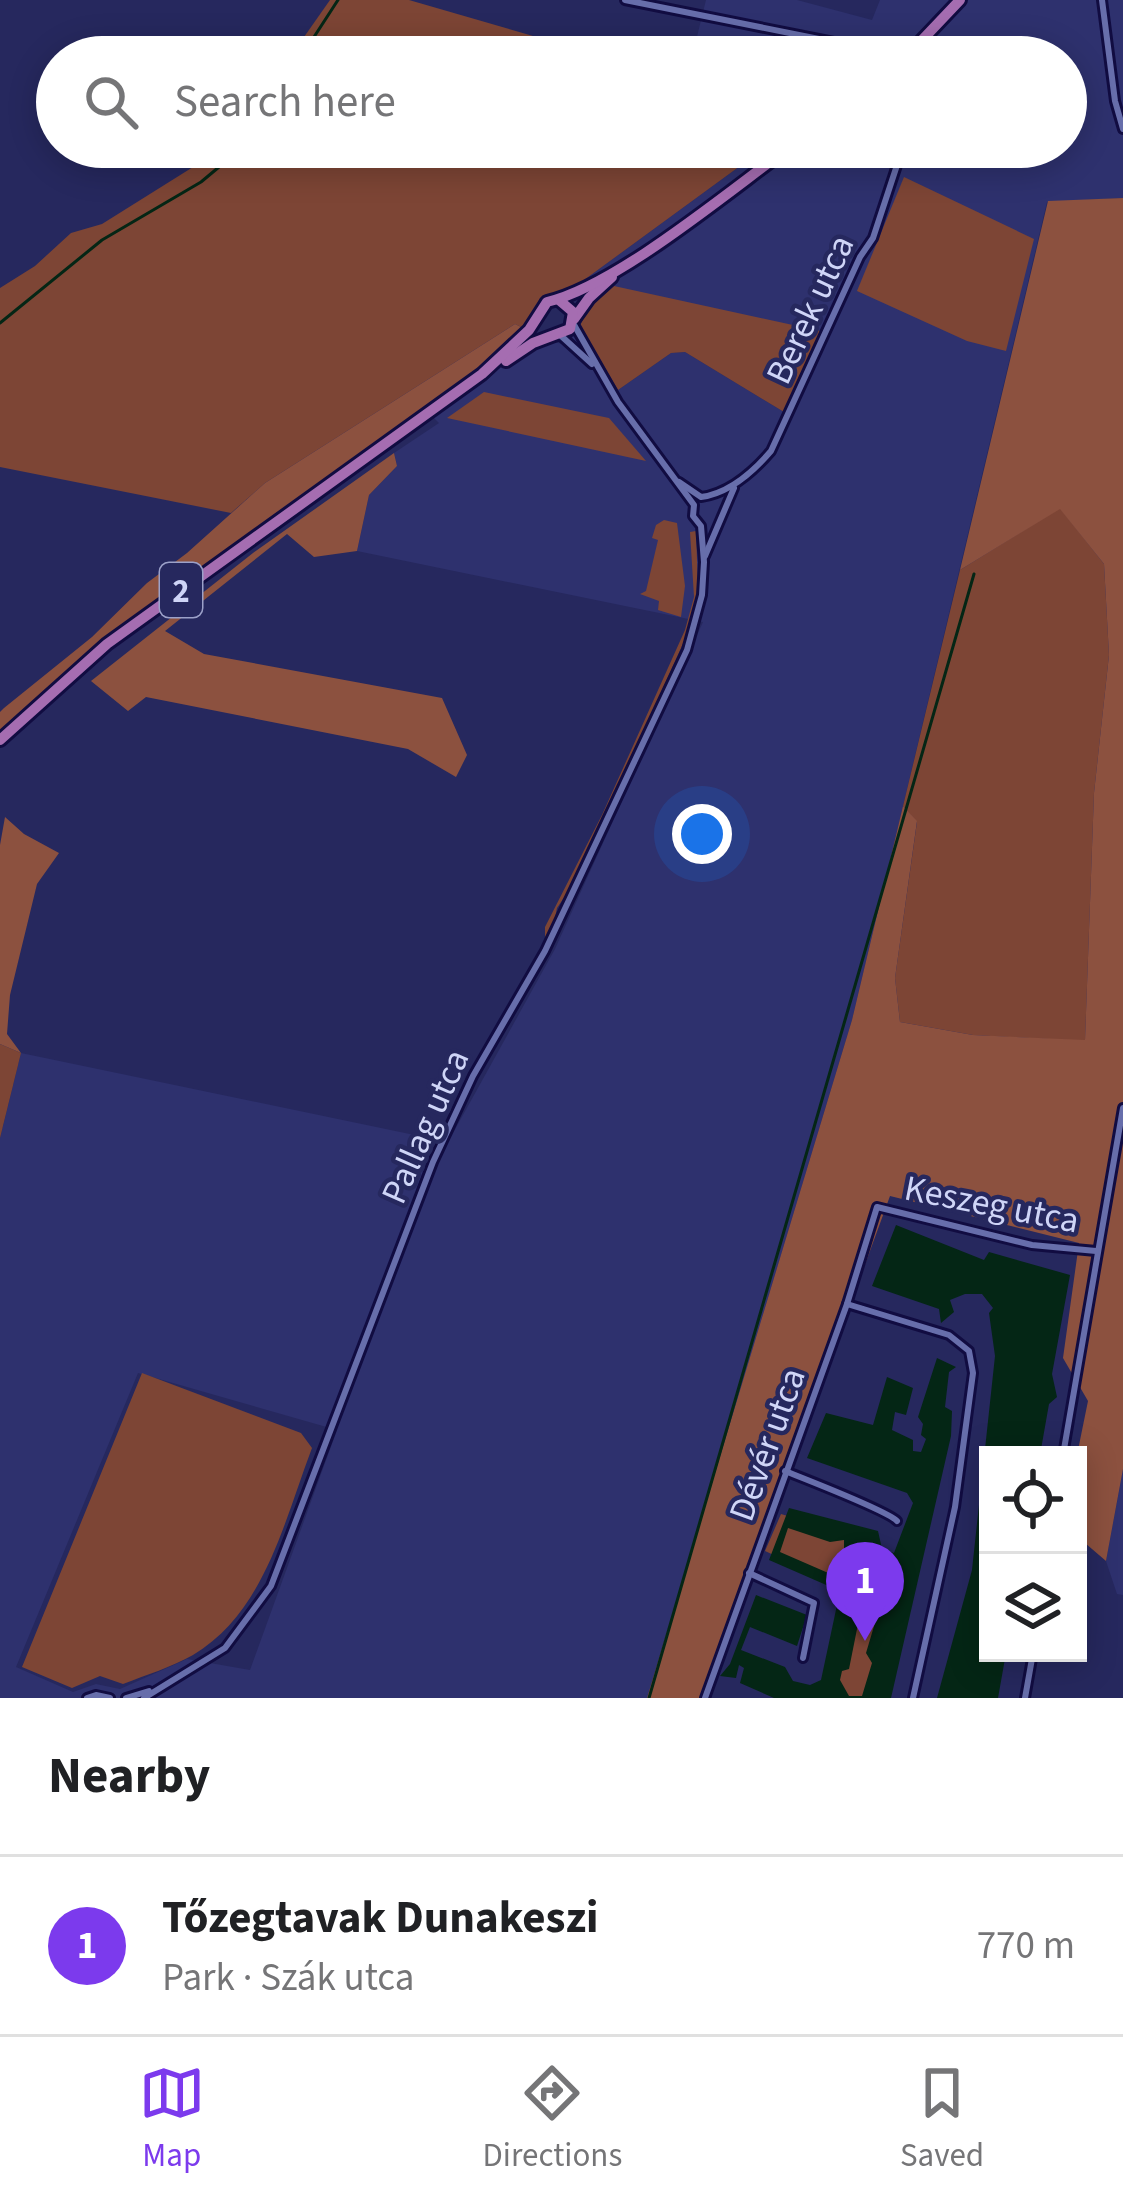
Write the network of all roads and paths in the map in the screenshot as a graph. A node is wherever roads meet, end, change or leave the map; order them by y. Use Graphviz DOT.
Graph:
graph roads {
  1 [pos="625,0"];
  2 [pos="960,0"];
  3 [pos="1102,0"];
  4 [pos="807,36"];
  5 [pos="927,36"];
  6 [pos="1122,122"];
  7 [pos="760,168"];
  8 [pos="896,168"];
  9 [pos="622,265"];
  10 [pos="559,299"];
  11 [pos="540,311"];
  12 [pos="573,321"];
  13 [pos="556,334"];
  14 [pos="596,367"];
  15 [pos="482,374"];
  16 [pos="667,472"];
  17 [pos="740,480"];
  18 [pos="705,496"];
  19 [pos="694,506"];
  20 [pos="724,510"];
  21 [pos="701,526"];
  22 [pos="716,527"];
  23 [pos="704,562"];
  24 [pos="0,740"];
  25 [pos="1123,1108"];
  26 [pos="877,1207"];
  27 [pos="1096,1251"];
  28 [pos="847,1304"];
  29 [pos="1064,1446"];
  30 [pos="785,1471"];
  31 [pos="897,1521"];
  32 [pos="748,1573"];
  33 [pos="803,1658"];
  34 [pos="1031,1662"];
  35 [pos="164,1686"];
  36 [pos="706,1694"];
  37 [pos="87,1698"];
  38 [pos="110,1698"];
  39 [pos="126,1698"];
  40 [pos="144,1698"];
  41 [pos="718,1698"];
  42 [pos="913,1698"];
  43 [pos="1025,1698"];
  1 -- 4 [label="street"];
  2 -- 5 [label="main road"];
  3 -- 6 [label="street"];
  7 -- 9 [label="main road, 2"];
  8 -- 17 [label="street, Berek utca"];
  9 -- 10 [label="main road, 2"];
  9 -- 12 [label="main road, 2"];
  10 -- 11 [label="main road, 2"];
  10 -- 12 [label="main road"];
  11 -- 13 [label="main road"];
  11 -- 15 [label="main road, 2"];
  12 -- 13 [label="main road, 2"];
  12 -- 14 [label="street"];
  13 -- 14 [label="street"];
  13 -- 15 [label="main road, 2"];
  14 -- 16 [label="street"];
  15 -- 24 [label="main road, 2"];
  16 -- 18 [label="street"];
  16 -- 19 [label="street"];
  17 -- 18 [label="street, Berek utca"];
  17 -- 20 [label="street, Berek utca"];
  18 -- 19 [label="street"];
  18 -- 20 [label="street"];
  19 -- 21 [label="street"];
  20 -- 22 [label="street"];
  21 -- 22 [label="street"];
  21 -- 23 [label="street, Pallag utca"];
  22 -- 23 [label="street, Pallag utca"];
  23 -- 35 [label="street, Pallag utca"];
  25 -- 27 [label="street"];
  26 -- 27 [label="street, Keszeg utca"];
  26 -- 28 [label="street, Dévér utca"];
  27 -- 29 [label="street"];
  28 -- 30 [label="street, Dévér utca"];
  28 -- 42 [label="street"];
  30 -- 31 [label="street"];
  30 -- 32 [label="street, Dévér utca"];
  32 -- 33 [label="street"];
  32 -- 36 [label="street, Dévér utca"];
  34 -- 43 [label="street"];
  35 -- 39 [label="street"];
  35 -- 40 [label="street"];
  36 -- 41 [label="street"];
  37 -- 38 [label="street"];
}
